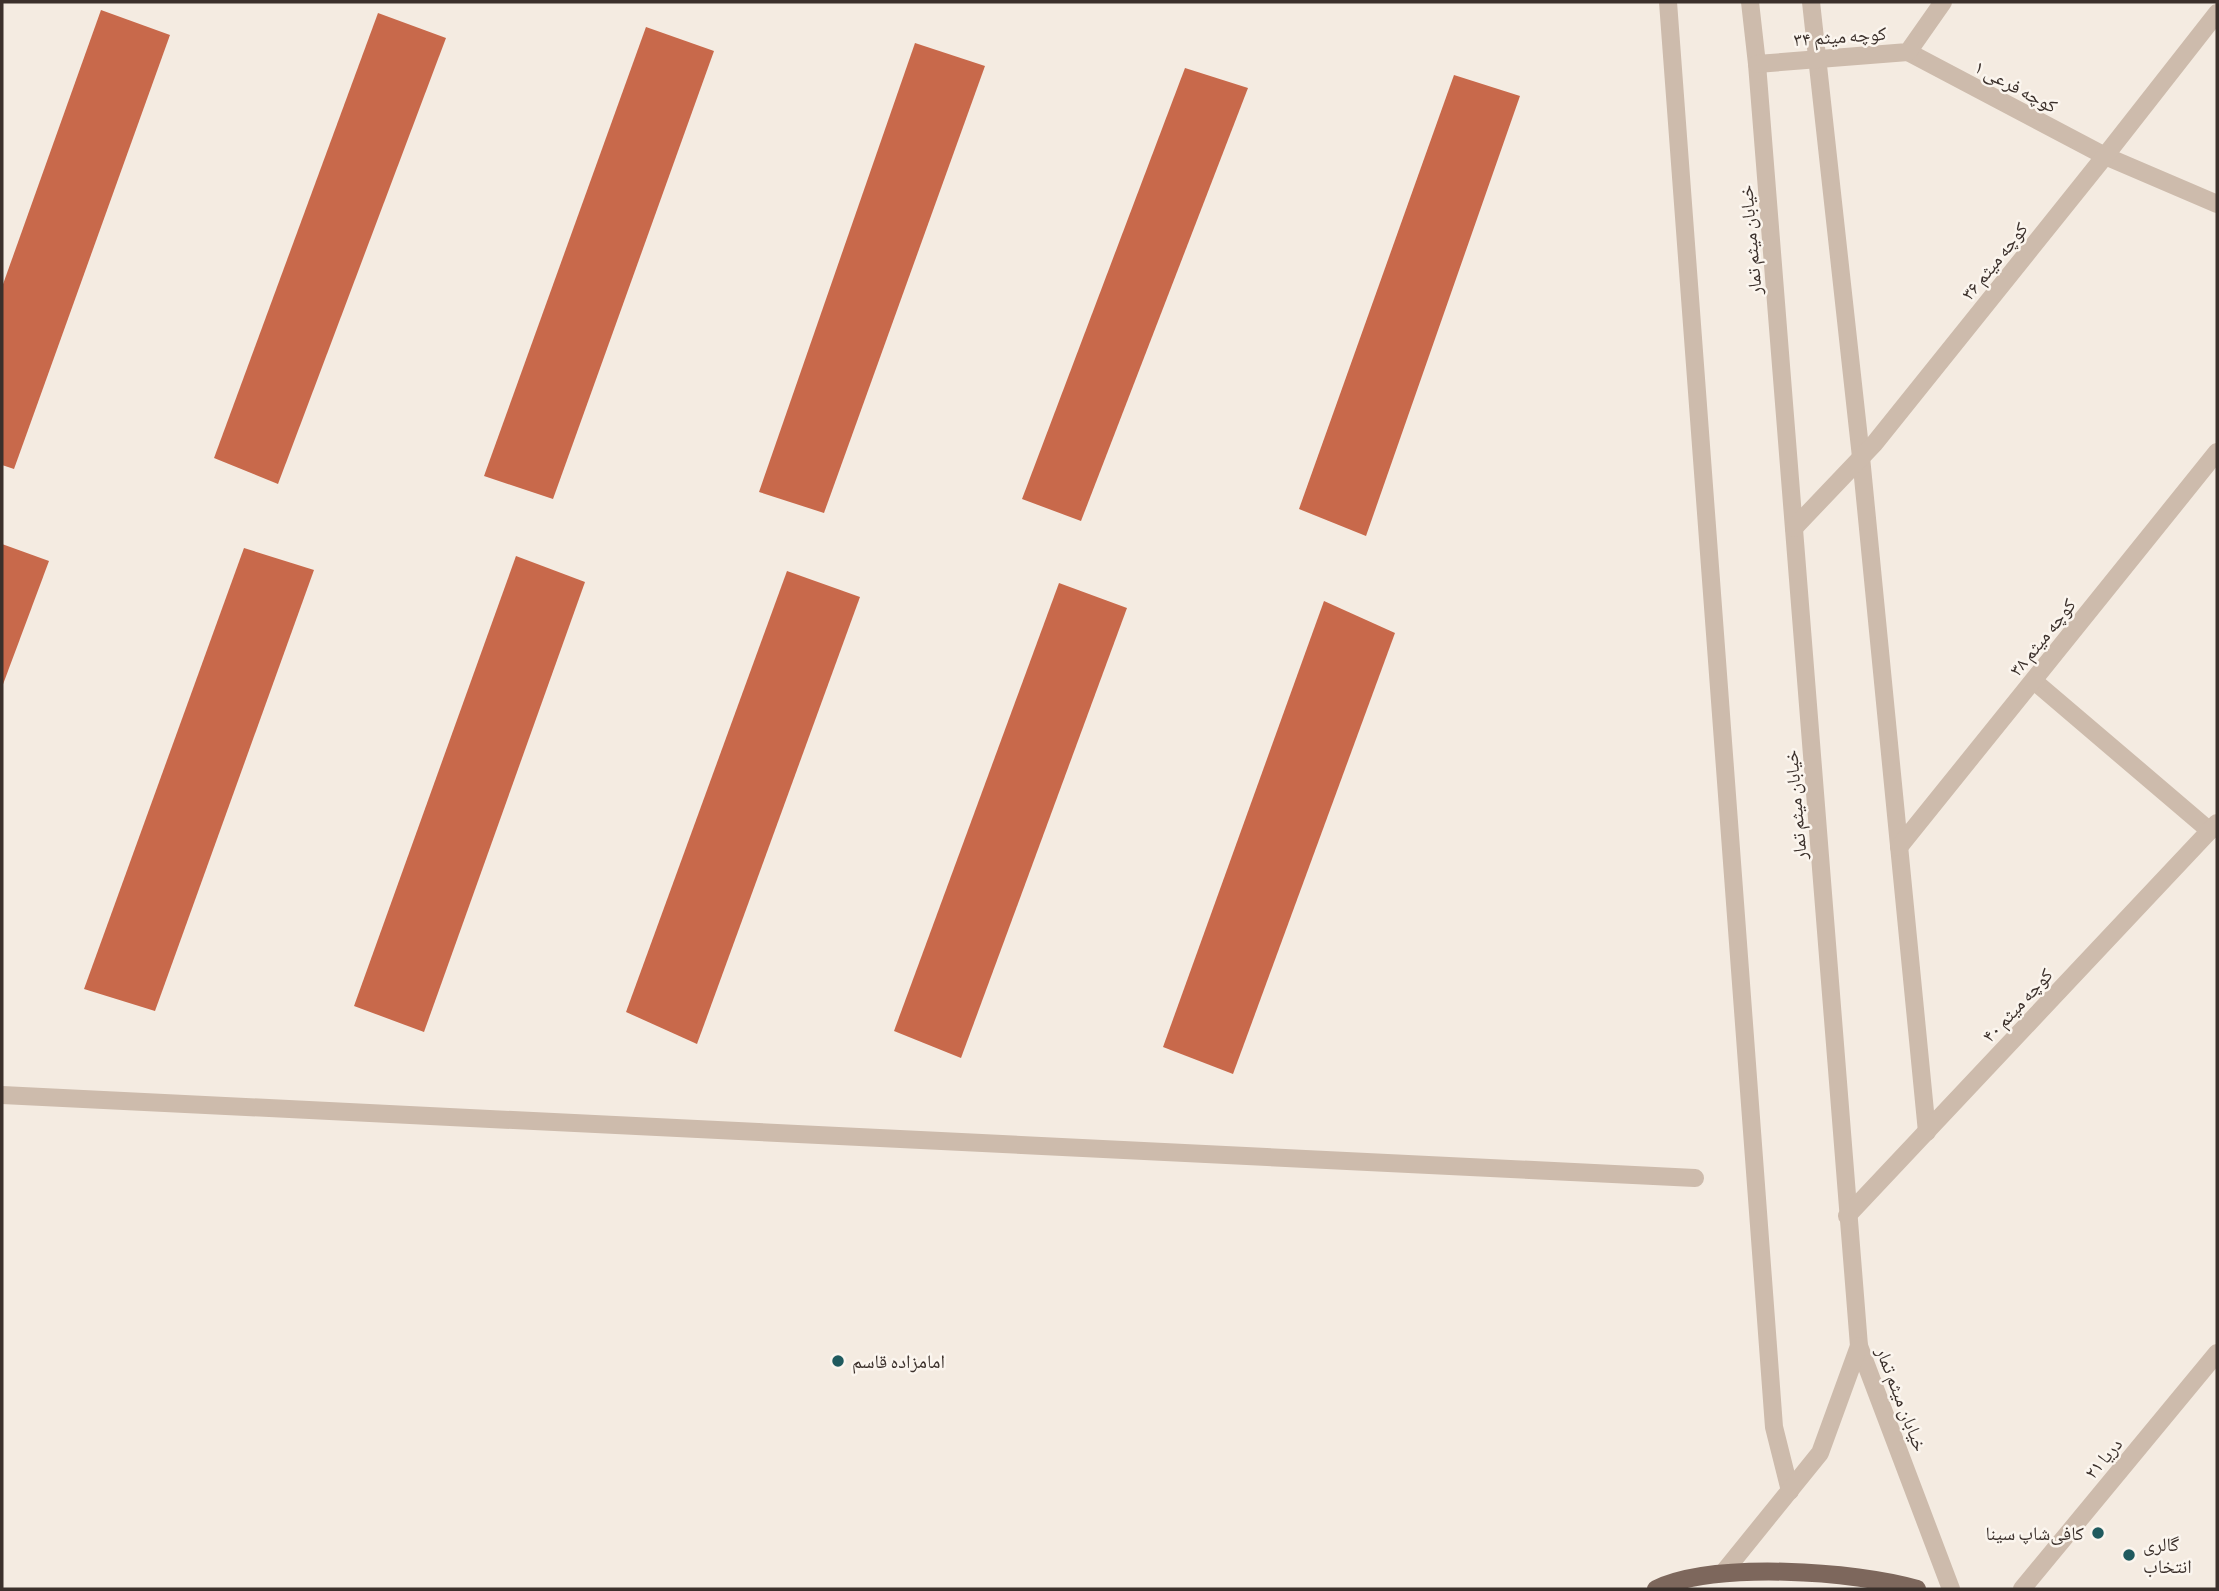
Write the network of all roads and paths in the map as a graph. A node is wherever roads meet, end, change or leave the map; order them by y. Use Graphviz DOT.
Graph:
graph roads {
  1 [pos="1668,2"];
  2 [pos="1749,2"];
  3 [pos="1811,2"];
  4 [pos="1943,2"];
  5 [pos="2217,13"];
  6 [pos="1908,52"];
  7 [pos="1816,59"];
  8 [pos="1757,64"];
  9 [pos="2105,156"];
  10 [pos="2217,204"];
  11 [pos="2217,452"];
  12 [pos="1861,457"];
  13 [pos="1794,528"];
  14 [pos="2034,681"];
  15 [pos="2213,827"];
  16 [pos="1899,847"];
  17 [pos="2,1095"];
  18 [pos="1927,1132"];
  19 [pos="1695,1178"];
  20 [pos="1847,1216"];
  21 [pos="1859,1346"];
  22 [pos="2217,1353"];
  23 [pos="1790,1490"];
  24 [pos="1723,1573"];
  25 [pos="1656,1589"];
  26 [pos="1917,1589"];
  27 [pos="1951,1589"];
  28 [pos="2022,1589"];
  1 -- 23 [label="street"];
  2 -- 8 [label="street, خیابان میثم تمار"];
  3 -- 7 [label="street"];
  4 -- 6 [label="street, کوچه میثم ۳۴"];
  5 -- 9 [label="street, کوچه میثم ۳۶"];
  6 -- 7 [label="street, کوچه میثم ۳۴"];
  6 -- 9 [label="street, کوچه فرعی ۱"];
  7 -- 8 [label="street, کوچه میثم ۳۴"];
  7 -- 12 [label="street"];
  8 -- 13 [label="street, خیابان میثم تمار"];
  9 -- 10 [label="street, کوچه فرعی ۱"];
  9 -- 12 [label="street, کوچه میثم ۳۶"];
  11 -- 14 [label="street, کوچه میثم ۳۸"];
  12 -- 13 [label="street, کوچه میثم ۳۶"];
  12 -- 16 [label="street"];
  13 -- 20 [label="street, خیابان میثم تمار"];
  14 -- 15 [label="street"];
  14 -- 16 [label="street, کوچه میثم ۳۸"];
  15 -- 18 [label="street, کوچه میثم ۴۰"];
  16 -- 18 [label="street"];
  17 -- 19 [label="street"];
  18 -- 20 [label="street, کوچه میثم ۴۰"];
  20 -- 21 [label="street, خیابان میثم تمار"];
  21 -- 23 [label="street"];
  21 -- 27 [label="street, خیابان میثم تمار"];
  22 -- 28 [label="street, دریا ۲۱"];
  23 -- 24 [label="street"];
  24 -- 25 [label="main road"];
  24 -- 26 [label="main road"];
}
